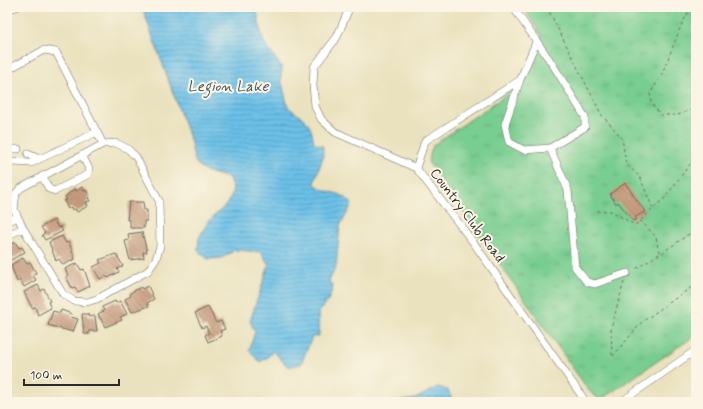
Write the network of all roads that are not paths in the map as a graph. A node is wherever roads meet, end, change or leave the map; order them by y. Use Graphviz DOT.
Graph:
graph roads {
  1 [pos="16,7"];
  2 [pos="348,7"];
  3 [pos="513,7"];
  4 [pos="7,10"];
  5 [pos="536,42"];
  6 [pos="7,70"];
  7 [pos="520,80"];
  8 [pos="97,132"];
  9 [pos="103,144"];
  10 [pos="550,148"];
  11 [pos="18,149"];
  12 [pos="7,154"];
  13 [pos="28,154"];
  14 [pos="82,155"];
  15 [pos="39,160"];
  16 [pos="7,164"];
  17 [pos="416,168"];
  18 [pos="42,176"];
  19 [pos="17,216"];
  20 [pos="7,222"];
  21 [pos="23,228"];
  22 [pos="7,236"];
  23 [pos="627,273"];
  24 [pos="696,350"];
  25 [pos="586,402"];
  26 [pos="621,402"];
  1 -- 4 [label="street"];
  2 -- 17 [label="street"];
  3 -- 5 [label="street"];
  5 -- 7 [label="street"];
  5 -- 10 [label="street"];
  6 -- 8 [label="street"];
  7 -- 10 [label="street"];
  7 -- 17 [label="street, Country Club Road"];
  8 -- 9 [label="street"];
  8 -- 15 [label="street"];
  9 -- 14 [label="street"];
  9 -- 21 [label="street"];
  10 -- 23 [label="street"];
  11 -- 12 [label="street"];
  13 -- 15 [label="street"];
  14 -- 18 [label="street"];
  14 -- 18 [label="street"];
  15 -- 16 [label="street"];
  17 -- 25 [label="street, Country Club Road"];
  18 -- 19 [label="street"];
  19 -- 20 [label="street"];
  19 -- 21 [label="street"];
  21 -- 22 [label="street"];
  24 -- 26 [label="street"];
}
